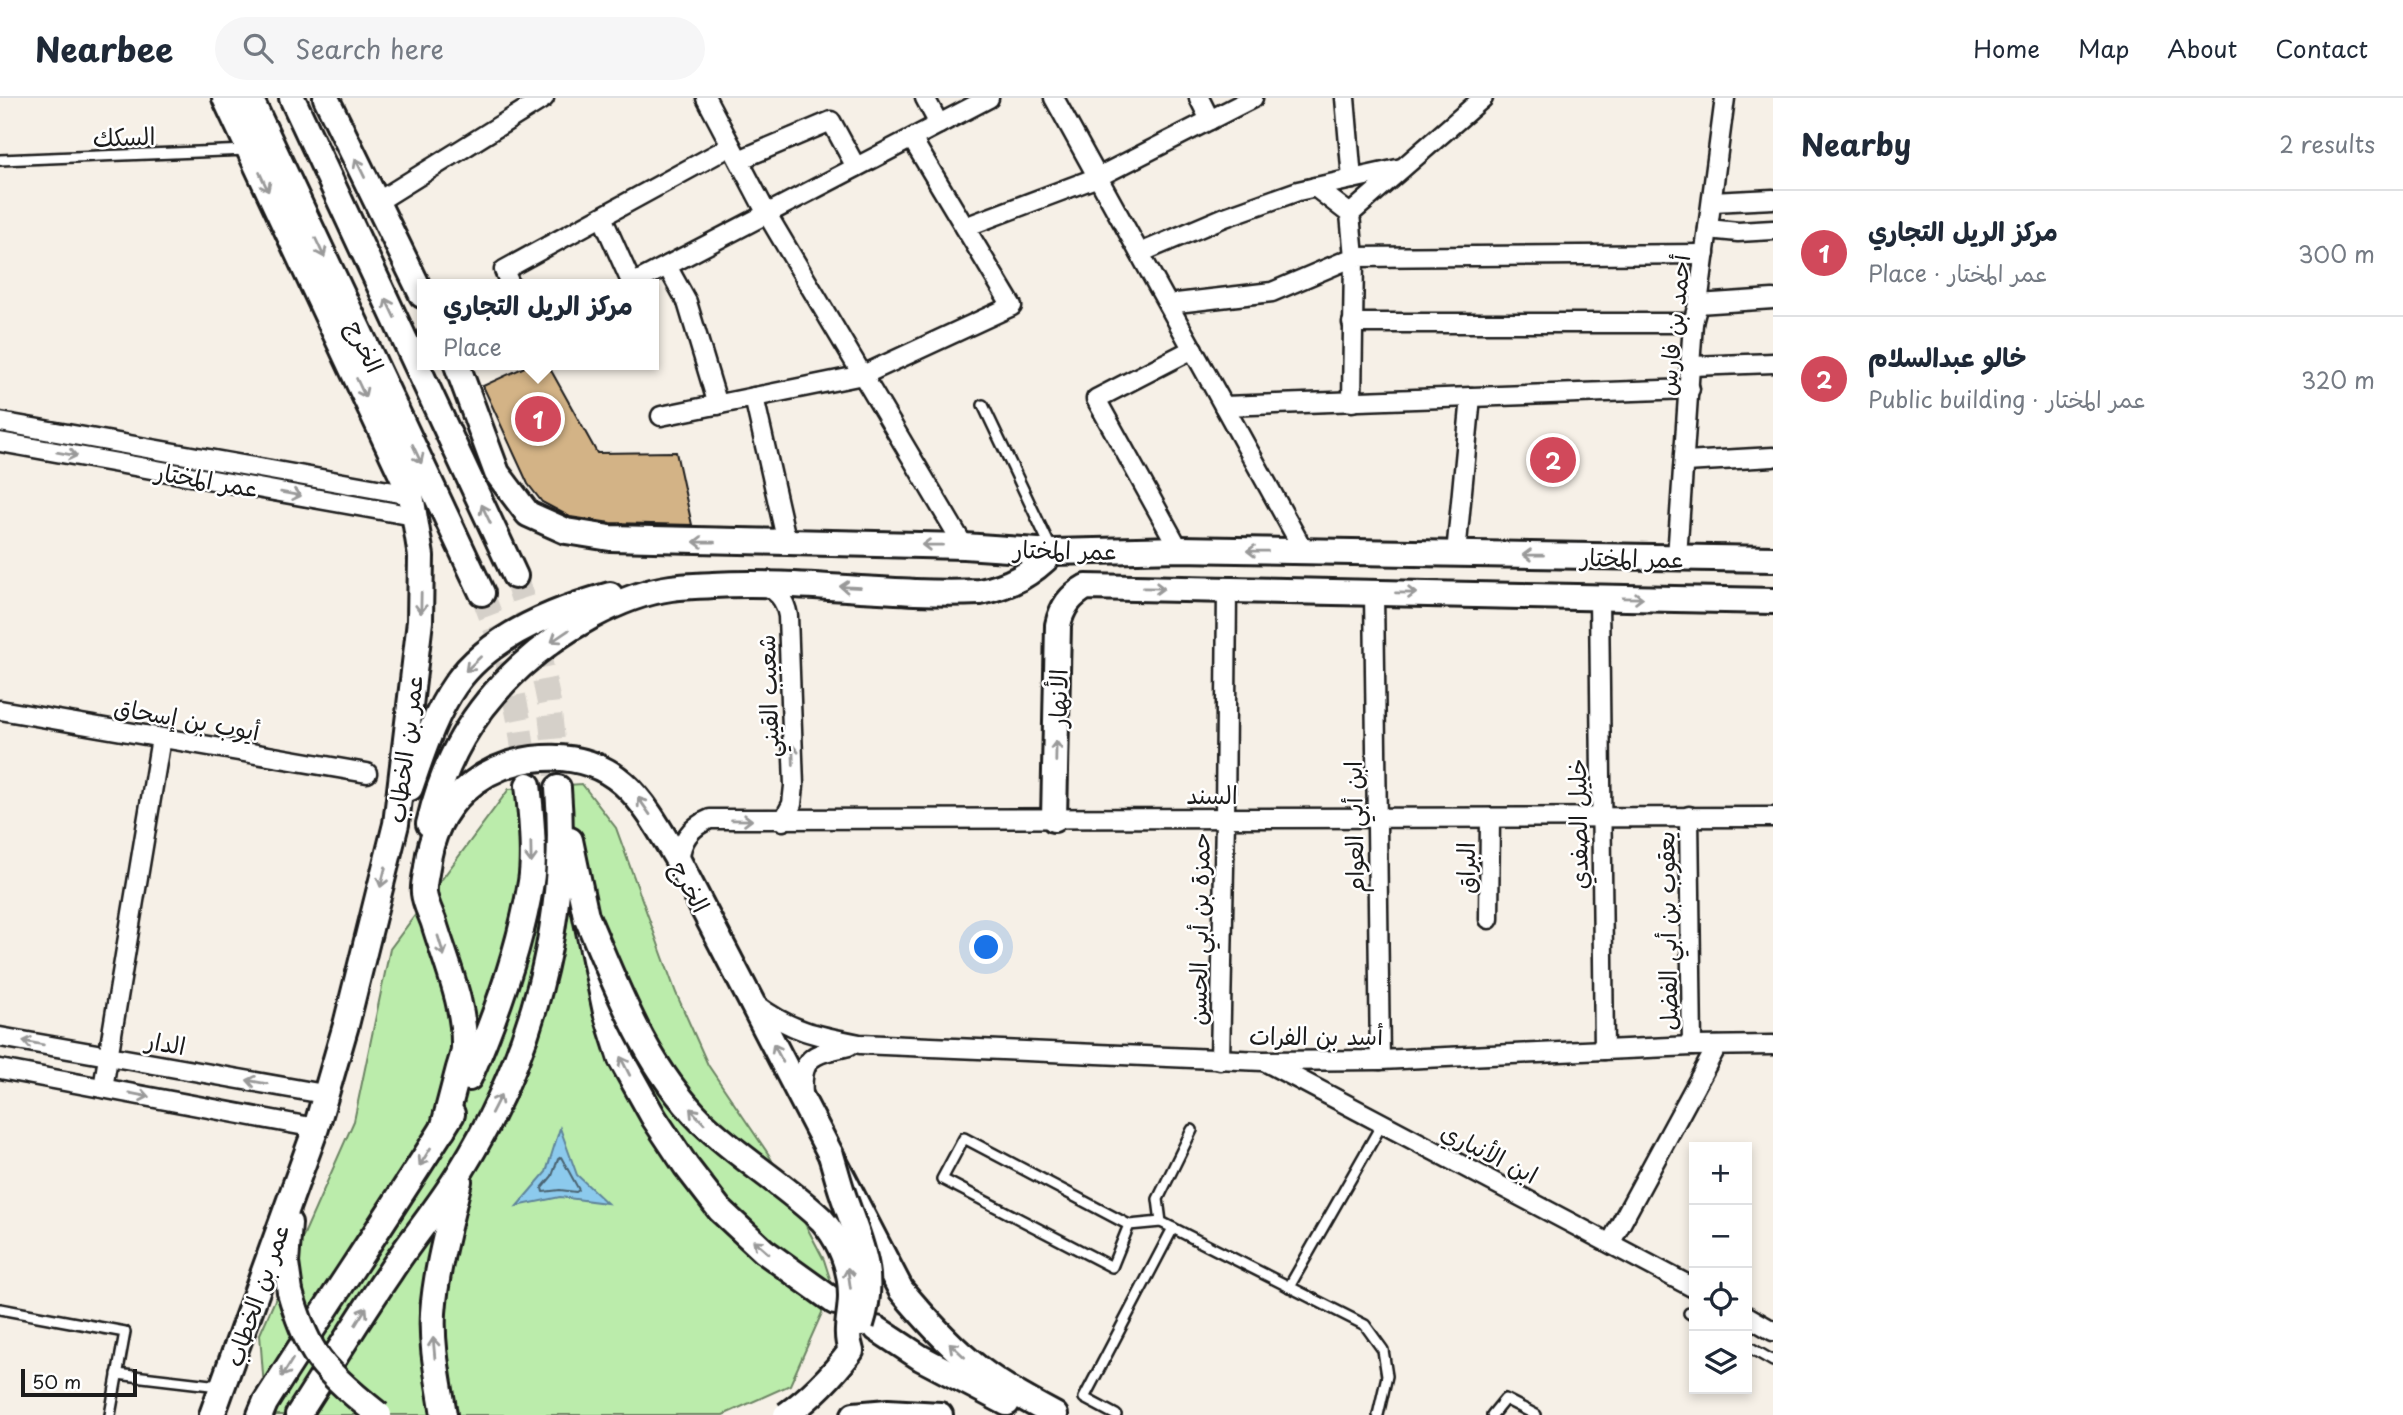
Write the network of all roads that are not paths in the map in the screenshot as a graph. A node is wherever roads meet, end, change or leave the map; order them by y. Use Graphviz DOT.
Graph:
graph roads {
  1 [pos="225,98"];
  2 [pos="250,98"];
  3 [pos="292,98"];
  4 [pos="326,98"];
  5 [pos="544,98"];
  6 [pos="706,98"];
  7 [pos="925,98"];
  8 [pos="989,98"];
  9 [pos="1054,98"];
  10 [pos="1199,98"];
  11 [pos="1253,98"];
  12 [pos="1345,98"];
  13 [pos="1483,98"];
  14 [pos="1722,99"];
  15 [pos="1461,105"];
  16 [pos="1210,120"];
  17 [pos="939,124"];
  18 [pos="912,139"];
  19 [pos="249,150"];
  20 [pos="735,153"];
  21 [pos="0,160"];
  22 [pos="856,167"];
  23 [pos="1402,169"];
  24 [pos="1098,177"];
  25 [pos="1353,179"];
  26 [pos="1315,187"];
  27 [pos="1773,200"];
  28 [pos="377,202"];
  29 [pos="1712,202"];
  30 [pos="767,214"];
  31 [pos="1350,214"];
  32 [pos="602,217"];
  33 [pos="965,227"];
  34 [pos="1708,229"];
  35 [pos="1773,230"];
  36 [pos="1140,253"];
  37 [pos="1705,254"];
  38 [pos="1354,257"];
  39 [pos="667,266"];
  40 [pos="508,279"];
  41 [pos="630,279"];
  42 [pos="642,279"];
  43 [pos="417,285"];
  44 [pos="1773,299"];
  45 [pos="1168,304"];
  46 [pos="1698,304"];
  47 [pos="1352,323"];
  48 [pos="1693,323"];
  49 [pos="1193,349"];
  50 [pos="1773,363"];
  51 [pos="417,366"];
  52 [pos="1692,366"];
  53 [pos="419,370"];
  54 [pos="466,370"];
  55 [pos="863,376"];
  56 [pos="1690,389"];
  57 [pos="754,397"];
  58 [pos="1471,397"];
  59 [pos="1352,402"];
  60 [pos="718,405"];
  61 [pos="983,405"];
  62 [pos="1224,406"];
  63 [pos="661,416"];
  64 [pos="0,422"];
  65 [pos="0,442"];
  66 [pos="1773,457"];
  67 [pos="1685,462"];
  68 [pos="413,505"];
  69 [pos="787,543"];
  70 [pos="964,546"];
  71 [pos="1179,550"];
  72 [pos="1304,551"];
  73 [pos="1053,552"];
  74 [pos="1456,554"];
  75 [pos="1677,557"];
  76 [pos="1773,559"];
  77 [pos="515,576"];
  78 [pos="757,583"];
  79 [pos="1086,587"];
  80 [pos="670,588"];
  81 [pos="1227,590"];
  82 [pos="482,593"];
  83 [pos="1374,593"];
  84 [pos="1599,597"];
  85 [pos="1773,601"];
  86 [pos="0,710"];
  87 [pos="161,738"];
  88 [pos="367,774"];
  89 [pos="528,785"];
  90 [pos="1601,816"];
  91 [pos="1689,816"];
  92 [pos="1377,817"];
  93 [pos="1773,817"];
  94 [pos="1490,818"];
  95 [pos="1054,819"];
  96 [pos="1225,819"];
  97 [pos="783,821"];
  98 [pos="396,824"];
  99 [pos="680,864"];
  100 [pos="424,892"];
  101 [pos="587,918"];
  102 [pos="1489,919"];
  103 [pos="750,999"];
  104 [pos="0,1037"];
  105 [pos="859,1044"];
  106 [pos="1773,1045"];
  107 [pos="1692,1046"];
  108 [pos="1717,1046"];
  109 [pos="1604,1050"];
  110 [pos="109,1056"];
  111 [pos="1220,1060"];
  112 [pos="1380,1060"];
  113 [pos="1263,1061"];
  114 [pos="0,1069"];
  115 [pos="103,1088"];
  116 [pos="324,1094"];
  117 [pos="803,1102"];
  118 [pos="1382,1124"];
  119 [pos="316,1128"];
  120 [pos="443,1129"];
  121 [pos="1192,1130"];
  122 [pos="831,1155"];
  123 [pos="460,1172"];
  124 [pos="291,1194"];
  125 [pos="1161,1222"];
  126 [pos="1129,1225"];
  127 [pos="1173,1228"];
  128 [pos="1611,1242"];
  129 [pos="1689,1285"];
  130 [pos="1289,1287"];
  131 [pos="835,1302"];
  132 [pos="0,1309"];
  133 [pos="1752,1319"];
  134 [pos="877,1329"];
  135 [pos="1773,1331"];
  136 [pos="1752,1349"];
  137 [pos="851,1351"];
  138 [pos="1773,1361"];
  139 [pos="117,1374"];
  140 [pos="224,1386"];
  141 [pos="110,1415"];
  142 [pos="212,1415"];
  143 [pos="260,1415"];
  144 [pos="298,1415"];
  145 [pos="379,1415"];
  146 [pos="444,1415"];
  147 [pos="786,1415"];
  148 [pos="855,1415"];
  149 [pos="940,1415"];
  150 [pos="1029,1415"];
  151 [pos="1055,1415"];
  152 [pos="1116,1415"];
  153 [pos="1378,1415"];
  154 [pos="1492,1415"];
  155 [pos="1536,1415"];
  1 -- 19 [label="main road, عمر بن الخطاب"];
  2 -- 82 [label="main road, الخرج, one-way"];
  51 -- 3 [label="main road, الخرج, one-way"];
  28 -- 4 [label="main road, one-way"];
  5 -- 28 [label="street"];
  6 -- 20 [label="street"];
  7 -- 17 [label="street"];
  8 -- 17 [label="street"];
  9 -- 24 [label="street"];
  10 -- 16 [label="street"];
  11 -- 16 [label="street"];
  12 -- 25 [label="street"];
  13 -- 15 [label="street"];
  14 -- 29 [label="street, أحمد بن فارس"];
  15 -- 23 [label="street"];
  16 -- 24 [label="street"];
  17 -- 18 [label="street"];
  18 -- 22 [label="street"];
  18 -- 33 [label="street"];
  19 -- 21 [label="lane, السكك"];
  19 -- 68 [label="main road, عمر بن الخطاب, one-way"];
  20 -- 22 [label="street"];
  20 -- 30 [label="street"];
  20 -- 32 [label="street"];
  22 -- 30 [label="street"];
  23 -- 25 [label="street"];
  23 -- 31 [label="street"];
  24 -- 33 [label="street"];
  24 -- 36 [label="street"];
  25 -- 26 [label="street"];
  26 -- 31 [label="street"];
  26 -- 36 [label="street"];
  27 -- 29 [label="street"];
  28 -- 43 [label="main road"];
  29 -- 34 [label="street, أحمد بن فارس"];
  30 -- 39 [label="street"];
  30 -- 55 [label="street"];
  31 -- 38 [label="street"];
  32 -- 40 [label="street"];
  32 -- 41 [label="street"];
  33 -- 55 [label="street"];
  34 -- 35 [label="street"];
  34 -- 37 [label="street, أحمد بن فارس"];
  36 -- 45 [label="street"];
  37 -- 38 [label="street"];
  37 -- 46 [label="street, أحمد بن فارس"];
  38 -- 45 [label="street"];
  38 -- 47 [label="street"];
  39 -- 42 [label="street"];
  39 -- 60 [label="street"];
  44 -- 46 [label="street"];
  45 -- 49 [label="street"];
  46 -- 48 [label="street, أحمد بن فارس"];
  47 -- 48 [label="street"];
  47 -- 59 [label="street"];
  48 -- 52 [label="street, أحمد بن فارس"];
  49 -- 62 [label="street"];
  49 -- 71 [label="street"];
  50 -- 52 [label="street"];
  52 -- 56 [label="street, أحمد بن فارس"];
  77 -- 53 [label="main road, الخرج, one-way"];
  69 -- 54 [label="main road, عمر المختار, one-way"];
  55 -- 57 [label="street"];
  55 -- 70 [label="street"];
  56 -- 58 [label="street"];
  56 -- 67 [label="street, أحمد بن فارس"];
  57 -- 60 [label="street"];
  57 -- 69 [label="street"];
  58 -- 59 [label="street"];
  58 -- 74 [label="street"];
  59 -- 62 [label="street"];
  60 -- 63 [label="street"];
  61 -- 73 [label="lane"];
  62 -- 72 [label="street"];
  64 -- 68 [label="street, عمر المختار"];
  65 -- 68 [label="street, عمر المختار, one-way"];
  66 -- 67 [label="street"];
  67 -- 75 [label="street, أحمد بن فارس"];
  68 -- 98 [label="main road, عمر بن الخطاب, one-way"];
  70 -- 69 [label="main road, عمر المختار, one-way"];
  70 -- 73 [label="main road, عمر المختار"];
  72 -- 71 [label="main road, عمر المختار, one-way"];
  71 -- 73 [label="main road, عمر المختار"];
  72 -- 74 [label="main road, عمر المختار"];
  73 -- 78 [label="main road, one-way"];
  75 -- 74 [label="main road, عمر المختار, one-way"];
  75 -- 76 [label="main road, عمر المختار"];
  78 -- 80 [label="main road"];
  97 -- 78 [label="street, شعيب القيني, one-way"];
  79 -- 81 [label="main road, عمر المختار, one-way"];
  95 -- 79 [label="main road, الأنهار, one-way"];
  80 -- 98 [label="main road, one-way"];
  80 -- 100 [label="main road, one-way"];
  81 -- 83 [label="main road, عمر المختار"];
  81 -- 96 [label="street, حمزة بن أبي الحسن"];
  83 -- 84 [label="main road, عمر المختار, one-way"];
  83 -- 92 [label="street, ابن أبي العوام"];
  84 -- 85 [label="main road, عمر المختار, one-way"];
  84 -- 90 [label="street, خليل الصفدي"];
  86 -- 87 [label="street, أيوب بن إسحاق"];
  87 -- 88 [label="street, أيوب بن إسحاق"];
  87 -- 110 [label="street"];
  89 -- 120 [label="main road, one-way"];
  90 -- 91 [label="street, السند"];
  90 -- 94 [label="street, السند"];
  90 -- 109 [label="street, خليل الصفدي"];
  91 -- 93 [label="street, السند"];
  91 -- 107 [label="street, يعقوب بن أبي الفضل"];
  92 -- 94 [label="street, السند"];
  92 -- 96 [label="street, السند"];
  92 -- 112 [label="street, ابن أبي العوام"];
  94 -- 102 [label="street, البراق"];
  95 -- 96 [label="street, السند"];
  95 -- 97 [label="street, السند"];
  96 -- 111 [label="street, حمزة بن أبي الحسن"];
  99 -- 97 [label="street, السند, one-way"];
  98 -- 116 [label="main road, عمر بن الخطاب, one-way"];
  99 -- 100 [label="main road, الخرج, one-way"];
  99 -- 103 [label="main road, الخرج"];
  100 -- 120 [label="main road, الخرج, one-way"];
  123 -- 101 [label="main road, one-way"];
  131 -- 101 [label="main road, one-way"];
  137 -- 101 [label="main road, one-way, bridge"];
  103 -- 105 [label="street, أسد بن الفرات"];
  117 -- 103 [label="main road, الخرج, one-way"];
  110 -- 104 [label="street, الدار, one-way"];
  105 -- 111 [label="street, أسد بن الفرات"];
  105 -- 117 [label="street, أسد بن الفرات"];
  106 -- 108 [label="street, أسد بن الفرات"];
  107 -- 108 [label="street, أسد بن الفرات"];
  107 -- 109 [label="street, أسد بن الفرات"];
  108 -- 128 [label="street"];
  109 -- 112 [label="street, أسد بن الفرات"];
  110 -- 115 [label="street"];
  116 -- 110 [label="street, الدار, one-way"];
  111 -- 113 [label="street, أسد بن الفرات"];
  112 -- 113 [label="street, أسد بن الفرات"];
  113 -- 118 [label="street, ابن الأنباري"];
  114 -- 115 [label="street"];
  115 -- 119 [label="street, one-way"];
  116 -- 119 [label="main road, عمر بن الخطاب"];
  117 -- 122 [label="main road, الخرج"];
  118 -- 128 [label="street, ابن الأنباري"];
  118 -- 130 [label="lane"];
  119 -- 124 [label="main road, عمر بن الخطاب"];
  120 -- 143 [label="main road, one-way"];
  121 -- 125 [label="lane"];
  122 -- 137 [label="main road, bridge"];
  151 -- 122 [label="main road, الخرج, one-way"];
  144 -- 123 [label="main road, one-way"];
  146 -- 123 [label="main road, one-way"];
  124 -- 140 [label="main road, عمر بن الخطاب"];
  124 -- 145 [label="main road, bridge"];
  125 -- 126 [label="lane"];
  125 -- 127 [label="lane"];
  126 -- 126 [label="lane"];
  127 -- 130 [label="lane"];
  127 -- 152 [label="lane"];
  128 -- 129 [label="street, ابن الأنباري"];
  130 -- 153 [label="lane"];
  132 -- 139 [label="lane"];
  133 -- 135 [label="street"];
  134 -- 150 [label="main road"];
  136 -- 138 [label="lane"];
  137 -- 147 [label="main road, bridge"];
  139 -- 140 [label="lane"];
  139 -- 141 [label="lane"];
  140 -- 142 [label="main road, عمر بن الخطاب"];
  148 -- 149 [label="main road"];
  154 -- 155 [label="lane"];
}
